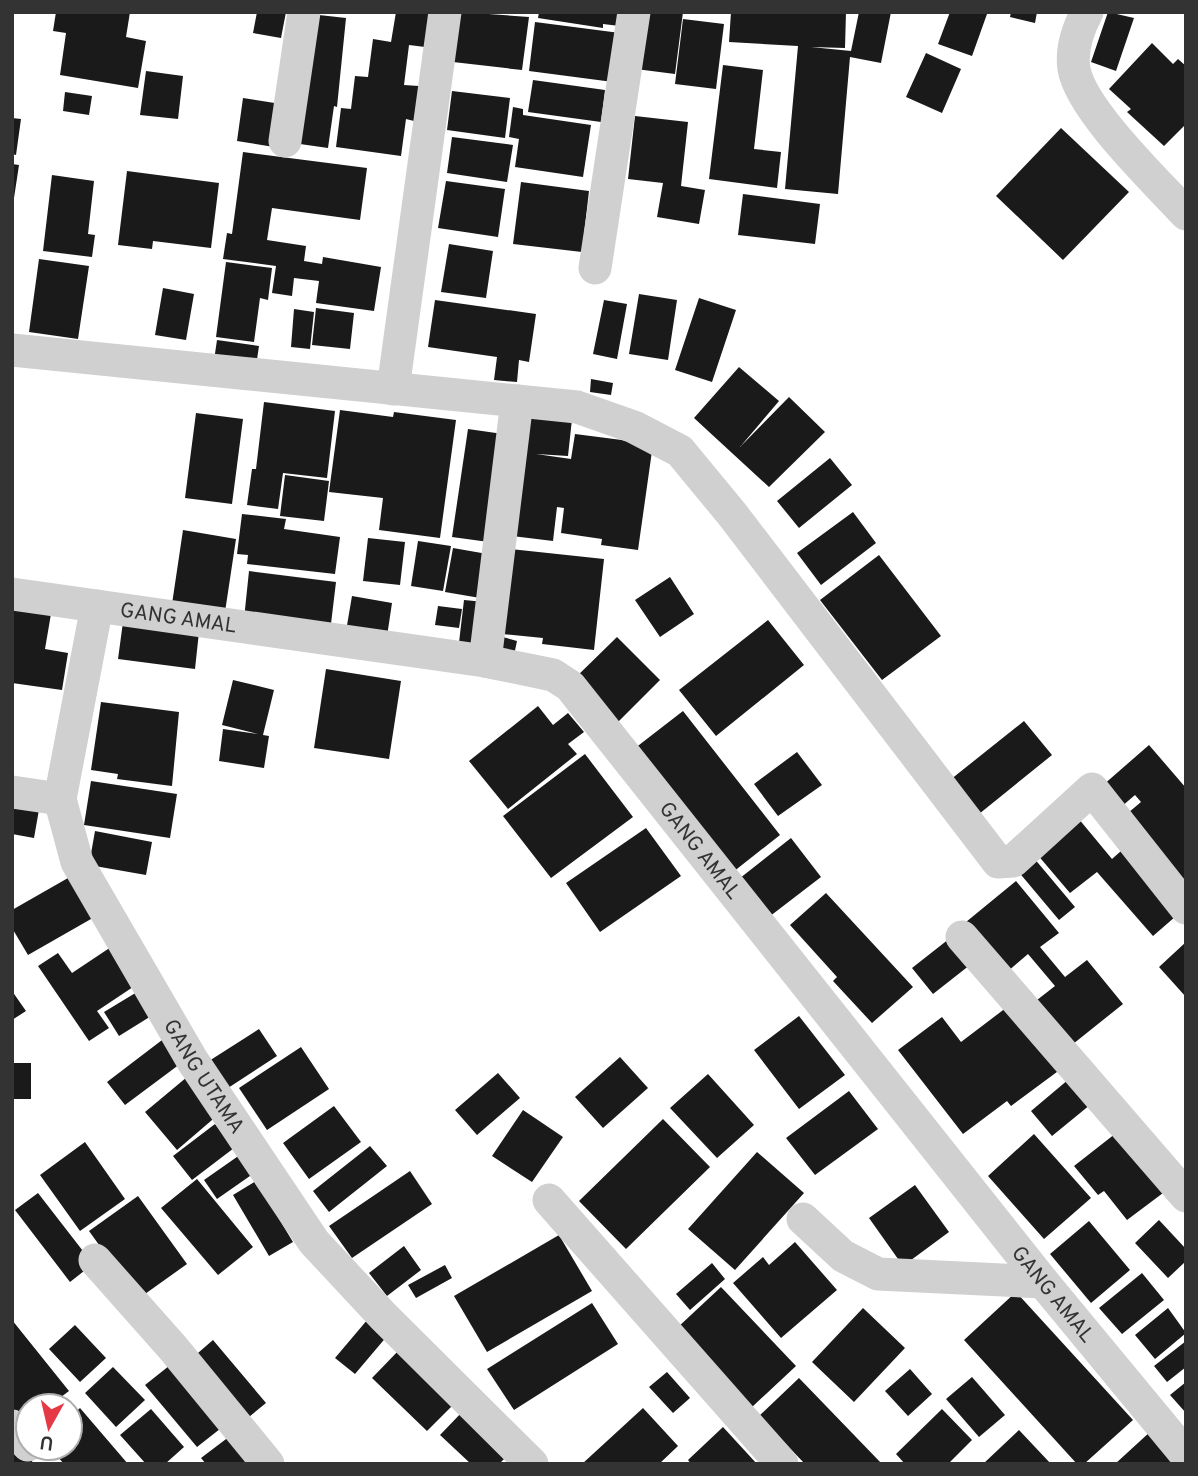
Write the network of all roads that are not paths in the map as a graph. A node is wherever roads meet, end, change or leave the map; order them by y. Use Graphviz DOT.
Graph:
graph roads {
  1 [pos="304,12"];
  2 [pos="445,12"];
  3 [pos="634,12"];
  4 [pos="1087,12"];
  5 [pos="285,141"];
  6 [pos="1186,214"];
  7 [pos="595,268"];
  8 [pos="12,350"];
  9 [pos="393,389"];
  10 [pos="517,401"];
  11 [pos="12,594"];
  12 [pos="97,606"];
  13 [pos="485,662"];
  14 [pos="12,792"];
  15 [pos="60,799"];
  16 [pos="1186,908"];
  17 [pos="962,937"];
  18 [pos="1186,1196"];
  19 [pos="549,1200"];
  20 [pos="803,1219"];
  21 [pos="95,1260"];
  22 [pos="1043,1282"];
  23 [pos="1186,1455"];
  24 [pos="268,1464"];
  25 [pos="532,1464"];
  26 [pos="782,1464"];
  1 -- 5 [label="street"];
  2 -- 9 [label="street"];
  3 -- 7 [label="street"];
  4 -- 6 [label="street"];
  8 -- 9 [label="street"];
  9 -- 10 [label="street"];
  10 -- 13 [label="street"];
  10 -- 16 [label="street"];
  11 -- 12 [label="street, GANG AMAL"];
  12 -- 13 [label="street, GANG AMAL"];
  12 -- 15 [label="street, GANG UTAMA"];
  13 -- 22 [label="street, GANG AMAL"];
  14 -- 15 [label="street"];
  15 -- 25 [label="street, GANG UTAMA"];
  17 -- 18 [label="street"];
  19 -- 26 [label="street"];
  20 -- 22 [label="street"];
  21 -- 24 [label="street"];
  22 -- 23 [label="street, GANG AMAL"];
}
